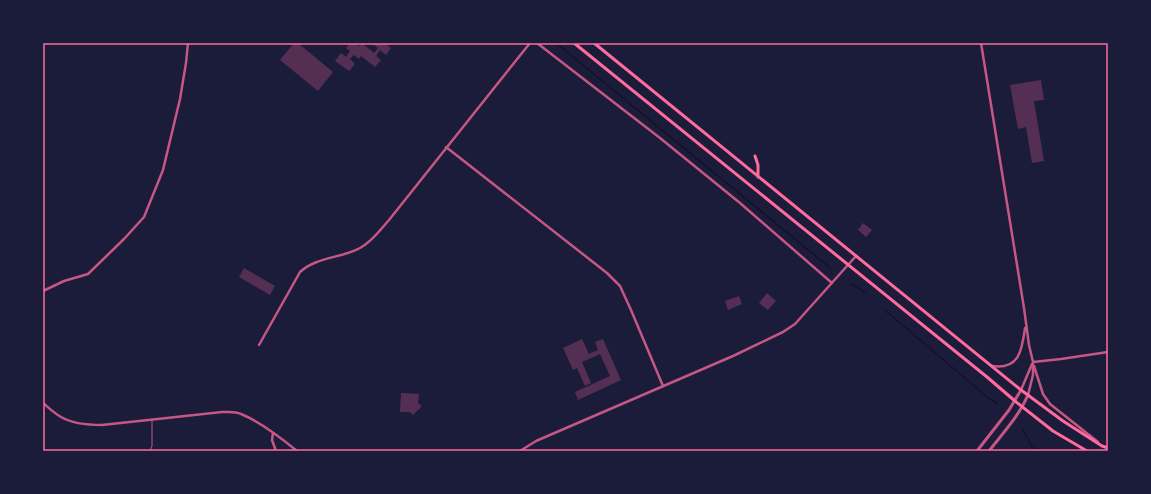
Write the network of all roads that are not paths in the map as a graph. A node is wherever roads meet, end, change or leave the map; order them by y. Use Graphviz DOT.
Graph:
graph roads {
  1 [pos="188,43"];
  2 [pos="530,43"];
  3 [pos="537,43"];
  4 [pos="574,43"];
  5 [pos="594,43"];
  6 [pos="981,43"];
  7 [pos="446,147"];
  8 [pos="755,156"];
  9 [pos="758,176"];
  10 [pos="856,256"];
  11 [pos="848,265"];
  12 [pos="832,283"];
  13 [pos="43,291"];
  14 [pos="1026,324"];
  15 [pos="259,345"];
  16 [pos="1108,352"];
  17 [pos="1033,362"];
  18 [pos="991,366"];
  19 [pos="663,386"];
  20 [pos="1022,390"];
  21 [pos="1028,395"];
  22 [pos="1015,401"];
  23 [pos="43,403"];
  24 [pos="1023,407"];
  25 [pos="152,419"];
  26 [pos="273,433"];
  27 [pos="1102,446"];
  28 [pos="1108,448"];
  29 [pos="150,451"];
  30 [pos="276,451"];
  31 [pos="297,451"];
  32 [pos="520,451"];
  33 [pos="977,451"];
  34 [pos="989,451"];
  35 [pos="1087,451"];
  1 -- 13 [label="street"];
  2 -- 7 [label="street"];
  3 -- 12 [label="street"];
  4 -- 11 [label="main road"];
  5 -- 9 [label="main road"];
  6 -- 14 [label="street"];
  7 -- 15 [label="street"];
  7 -- 19 [label="street"];
  8 -- 9 [label="main road"];
  9 -- 10 [label="main road"];
  10 -- 11 [label="street"];
  10 -- 18 [label="main road"];
  11 -- 12 [label="street"];
  11 -- 22 [label="main road"];
  12 -- 19 [label="street"];
  14 -- 17 [label="street"];
  14 -- 18 [label="street"];
  16 -- 17 [label="street"];
  17 -- 20 [label="street"];
  17 -- 21 [label="street"];
  17 -- 27 [label="street"];
  18 -- 20 [label="main road"];
  19 -- 32 [label="street"];
  20 -- 21 [label="main road"];
  20 -- 22 [label="street"];
  21 -- 24 [label="street"];
  21 -- 27 [label="main road"];
  22 -- 24 [label="main road"];
  22 -- 33 [label="street"];
  23 -- 25 [label="street"];
  24 -- 34 [label="street"];
  24 -- 35 [label="main road"];
  25 -- 26 [label="street"];
  25 -- 29 [label="lane"];
  26 -- 30 [label="street"];
  26 -- 31 [label="street"];
  27 -- 28 [label="main road"];
}
